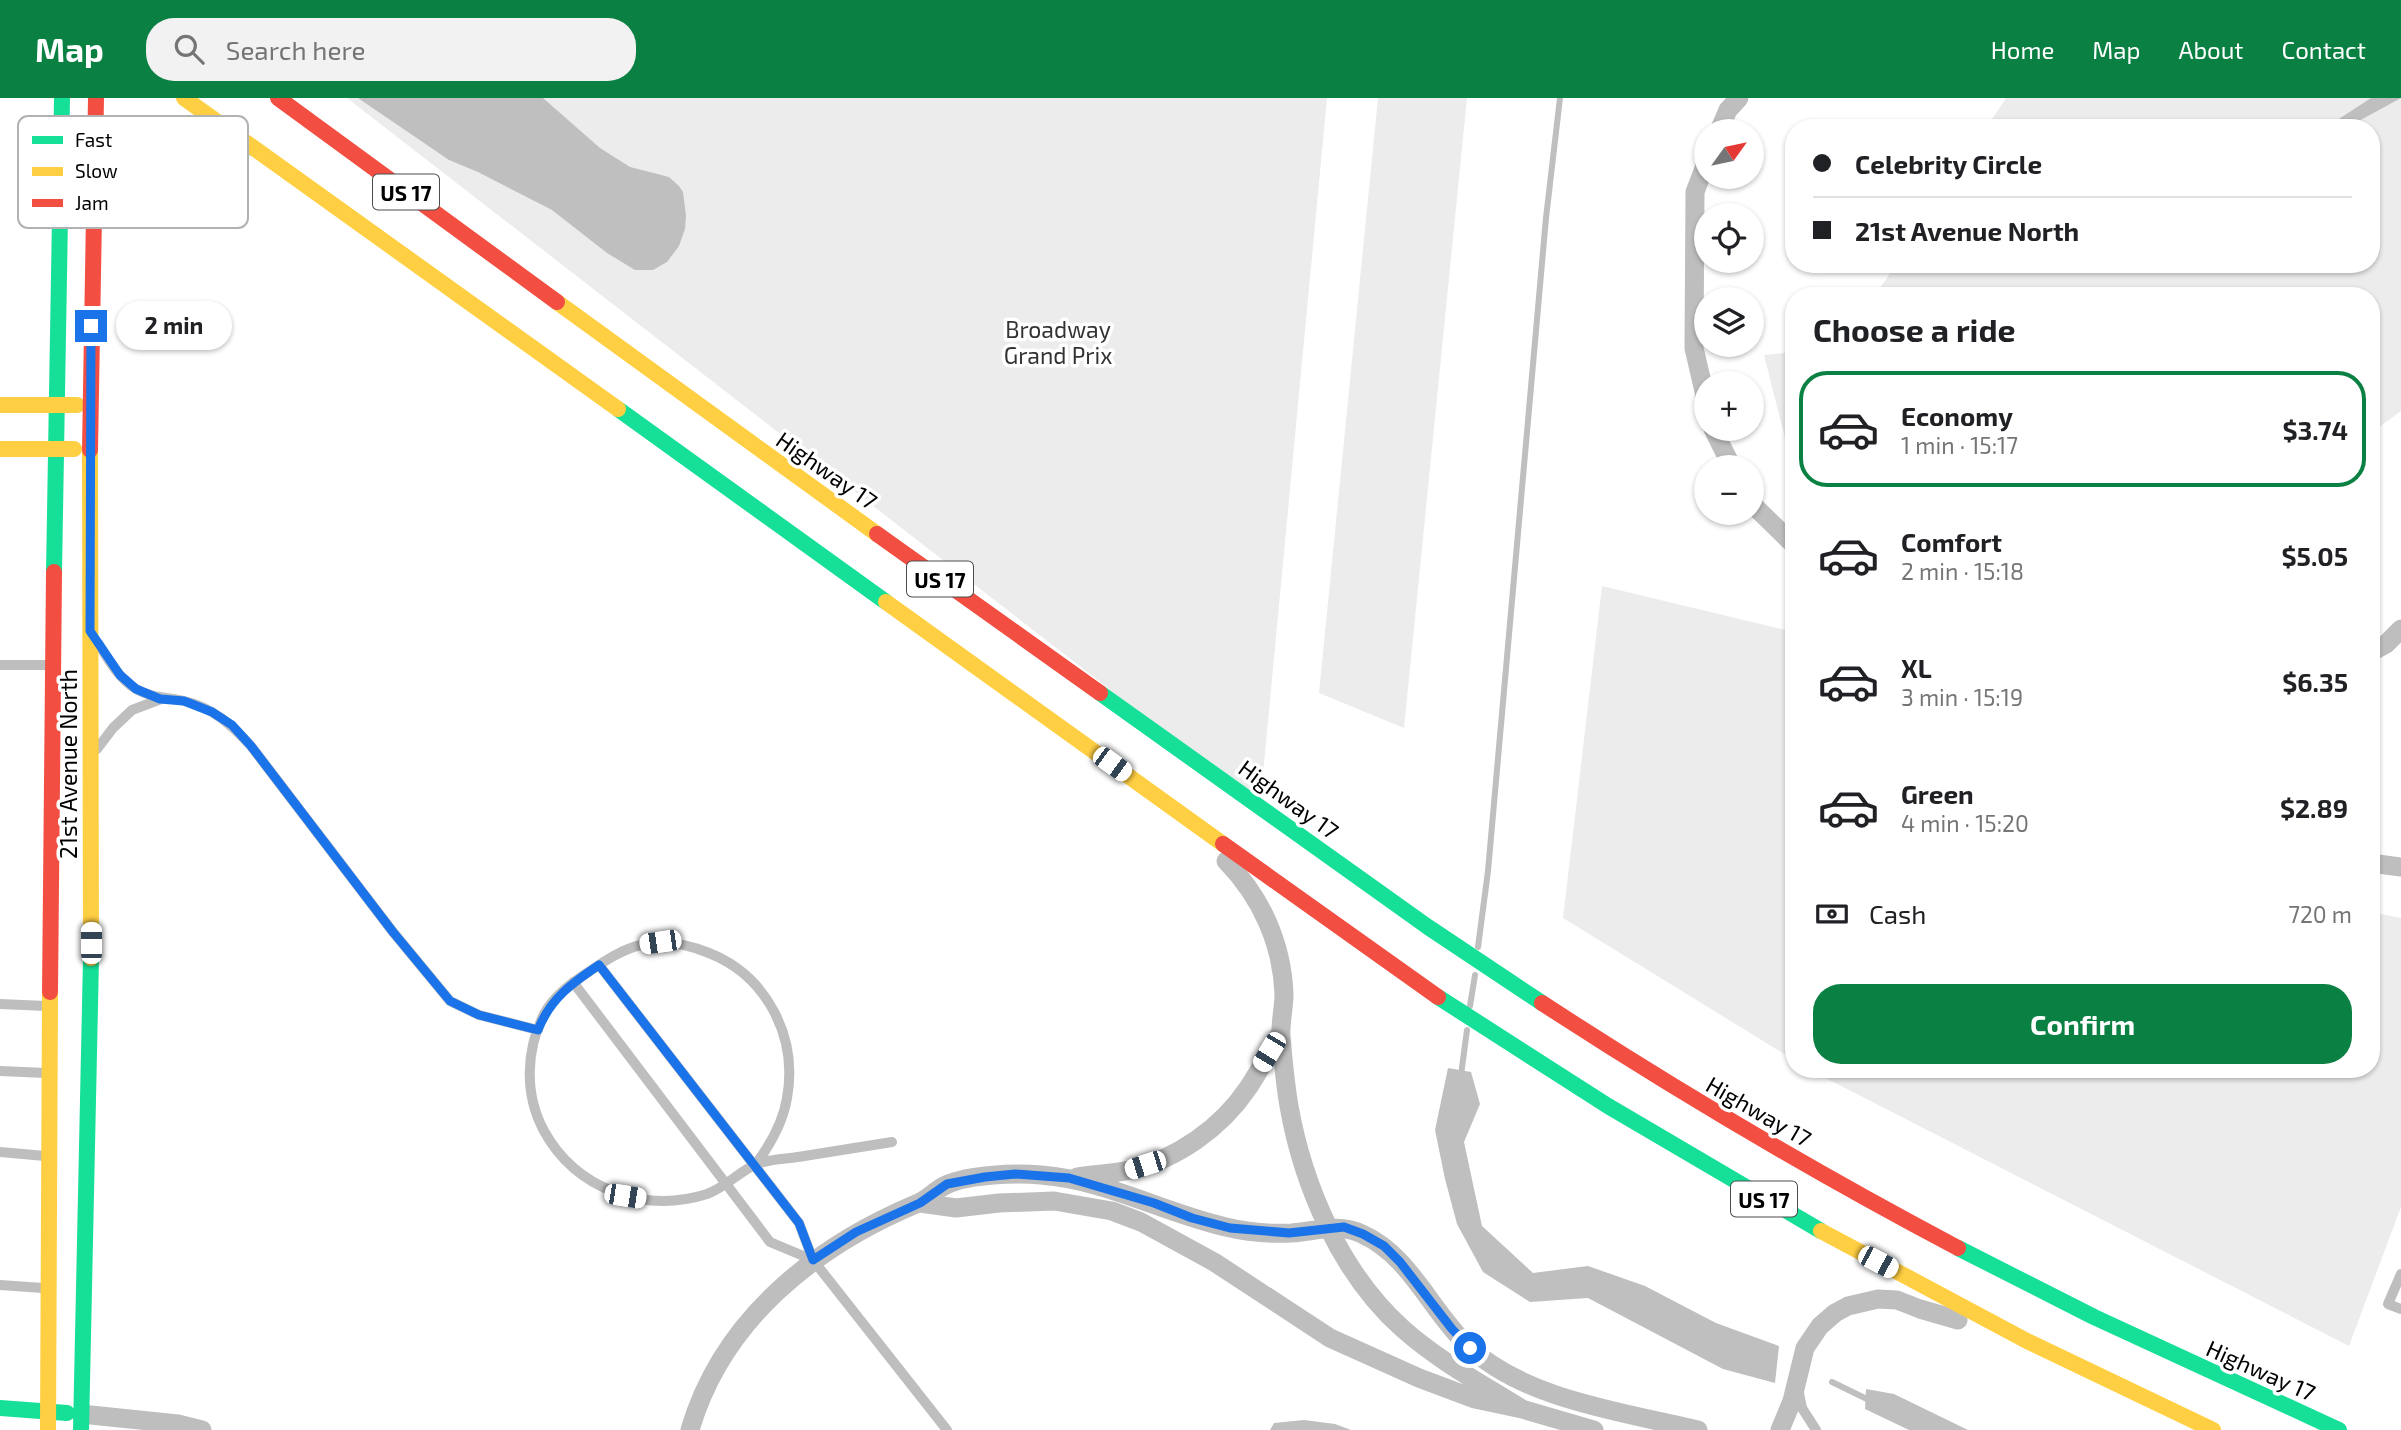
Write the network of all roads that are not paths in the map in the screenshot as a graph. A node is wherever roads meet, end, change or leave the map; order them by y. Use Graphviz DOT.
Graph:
graph roads {
  1 [pos="62,98"];
  2 [pos="96,98"];
  3 [pos="184,98"];
  4 [pos="278,98"];
  5 [pos="1739,98"];
  6 [pos="62,116"];
  7 [pos="95,116"];
  8 [pos="209,116"];
  9 [pos="1724,119"];
  10 [pos="248,144"];
  11 [pos="248,150"];
  12 [pos="262,154"];
  13 [pos="1696,189"];
  14 [pos="60,228"];
  15 [pos="92,228"];
  16 [pos="1699,371"];
  17 [pos="0,405"];
  18 [pos="57,405"];
  19 [pos="90,405"];
  20 [pos="55,447"];
  21 [pos="0,449"];
  22 [pos="90,450"];
  23 [pos="1764,515"];
  24 [pos="1785,536"];
  25 [pos="2401,629"];
  26 [pos="90,631"];
  27 [pos="2380,647"];
  28 [pos="0,665"];
  29 [pos="54,665"];
  30 [pos="160,699"];
  31 [pos="91,758"];
  32 [pos="1179,812"];
  33 [pos="2380,864"];
  34 [pos="2401,867"];
  35 [pos="599,965"];
  36 [pos="573,982"];
  37 [pos="0,1004"];
  38 [pos="50,1006"];
  39 [pos="538,1030"];
  40 [pos="1281,1032"];
  41 [pos="0,1070"];
  42 [pos="50,1073"];
  43 [pos="892,1142"];
  44 [pos="0,1152"];
  45 [pos="49,1156"];
  46 [pos="756,1164"];
  47 [pos="1069,1178"];
  48 [pos="726,1185"];
  49 [pos="920,1203"];
  50 [pos="1330,1228"];
  51 [pos="813,1260"];
  52 [pos="2401,1274"];
  53 [pos="0,1285"];
  54 [pos="47,1288"];
  55 [pos="2401,1309"];
  56 [pos="2011,1333"];
  57 [pos="1796,1383"];
  58 [pos="0,1408"];
  59 [pos="1522,1409"];
  60 [pos="48,1412"];
  61 [pos="81,1422"];
  62 [pos="48,1430"];
  63 [pos="202,1430"];
  64 [pos="690,1430"];
  65 [pos="947,1430"];
  66 [pos="1594,1430"];
  67 [pos="1698,1430"];
  68 [pos="1780,1430"];
  69 [pos="1816,1430"];
  70 [pos="2213,1430"];
  71 [pos="2339,1430"];
  1 -- 6 [label="main road, 21st Avenue North"];
  2 -- 7 [label="main road, 21st Avenue North"];
  3 -- 8 [label="main road, US 17"];
  4 -- 71 [label="main road, Highway 17 / US 17"];
  5 -- 9 [label="street"];
  10 -- 12 [label="main road, US 17"];
  11 -- 12 [label="main road"];
  12 -- 32 [label="main road, US 17"];
  13 -- 16 [label="street"];
  14 -- 18 [label="main road, 21st Avenue North"];
  15 -- 19 [label="main road, 21st Avenue North"];
  17 -- 18 [label="main road"];
  18 -- 19 [label="main road"];
  18 -- 20 [label="main road, 21st Avenue North"];
  19 -- 22 [label="main road, 21st Avenue North"];
  20 -- 21 [label="main road"];
  20 -- 22 [label="main road"];
  20 -- 29 [label="main road, 21st Avenue North"];
  22 -- 26 [label="main road, 21st Avenue North"];
  23 -- 24 [label="street"];
  25 -- 27 [label="street"];
  26 -- 30 [label="lane"];
  26 -- 31 [label="main road, 21st Avenue North"];
  28 -- 29 [label="lane"];
  29 -- 38 [label="main road, 21st Avenue North"];
  30 -- 31 [label="lane"];
  30 -- 39 [label="lane"];
  31 -- 61 [label="main road, 21st Avenue North"];
  32 -- 40 [label="street"];
  32 -- 56 [label="main road, US 17"];
  33 -- 34 [label="street"];
  35 -- 36 [label="lane"];
  35 -- 46 [label="lane"];
  35 -- 46 [label="lane"];
  36 -- 39 [label="lane"];
  36 -- 48 [label="lane"];
  37 -- 38 [label="lane"];
  38 -- 42 [label="main road, 21st Avenue North"];
  39 -- 48 [label="lane"];
  40 -- 47 [label="street"];
  40 -- 50 [label="street"];
  41 -- 42 [label="lane"];
  42 -- 45 [label="main road, 21st Avenue North"];
  43 -- 46 [label="lane"];
  44 -- 45 [label="lane"];
  45 -- 54 [label="main road, 21st Avenue North"];
  46 -- 48 [label="lane"];
  46 -- 51 [label="lane"];
  47 -- 49 [label="street"];
  47 -- 50 [label="street"];
  48 -- 51 [label="lane"];
  49 -- 51 [label="street"];
  49 -- 59 [label="street"];
  50 -- 59 [label="street"];
  50 -- 67 [label="street"];
  51 -- 64 [label="street"];
  51 -- 65 [label="lane"];
  52 -- 55 [label="lane"];
  53 -- 54 [label="lane"];
  54 -- 60 [label="main road, 21st Avenue North"];
  56 -- 57 [label="street"];
  56 -- 70 [label="main road, US 17"];
  57 -- 68 [label="street"];
  57 -- 69 [label="lane"];
  58 -- 60 [label="main road"];
  59 -- 66 [label="street"];
  60 -- 61 [label="main road"];
  60 -- 62 [label="main road, 21st Avenue North"];
  61 -- 63 [label="street"];
}
